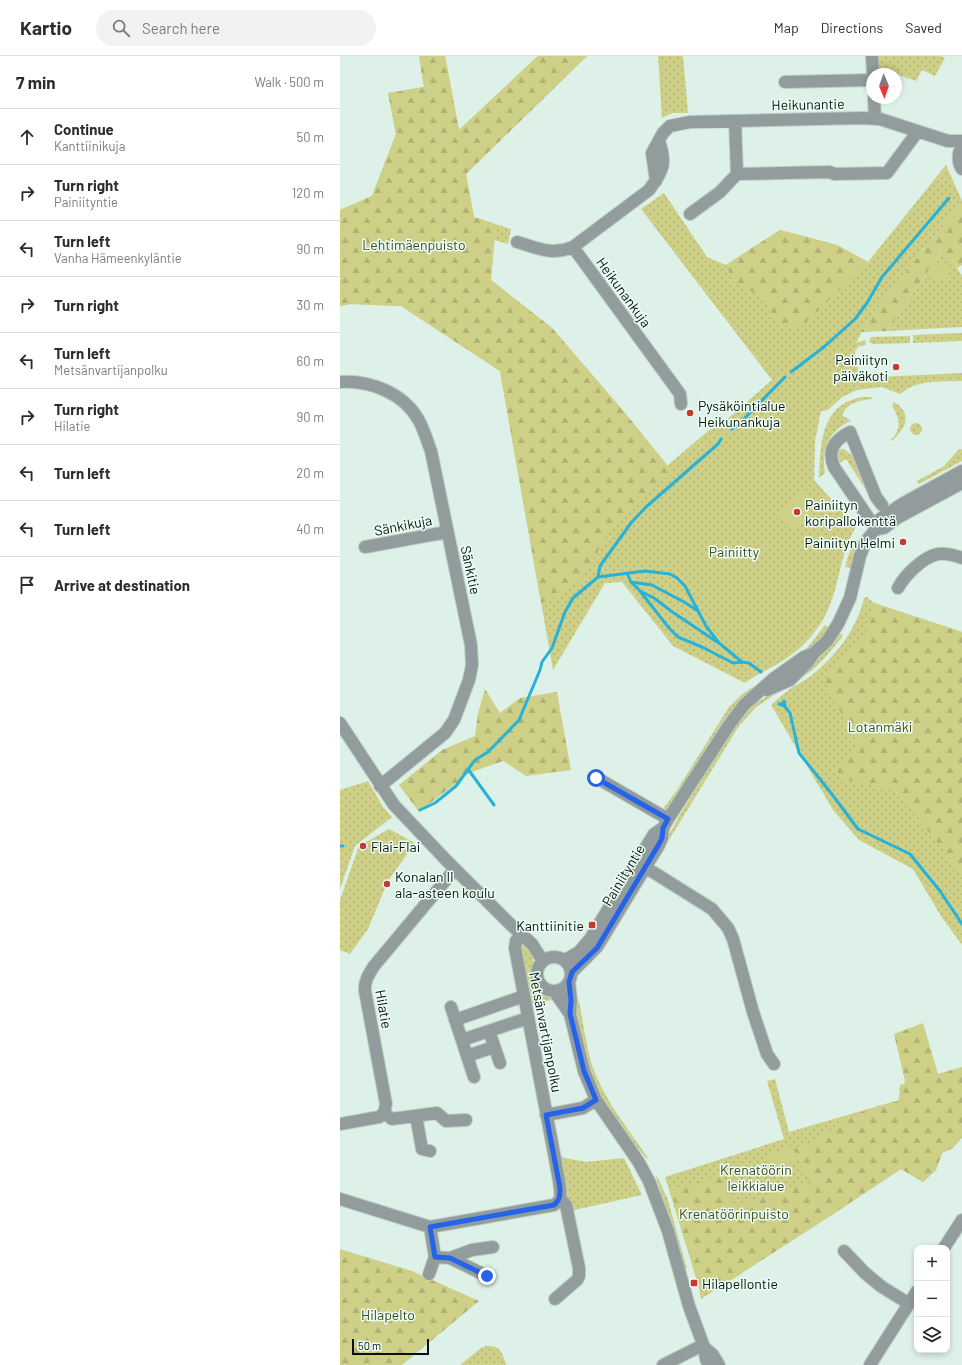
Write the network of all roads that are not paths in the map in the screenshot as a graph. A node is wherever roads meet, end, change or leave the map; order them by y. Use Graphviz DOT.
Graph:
graph roads {
  1 [pos="872,56"];
  2 [pos="873,68"];
  3 [pos="866,80"];
  4 [pos="785,82"];
  5 [pos="874,104"];
  6 [pos="875,119"];
  7 [pos="735,120"];
  8 [pos="918,131"];
  9 [pos="962,141"];
  10 [pos="962,147"];
  11 [pos="962,170"];
  12 [pos="737,174"];
  13 [pos="690,214"];
  14 [pos="517,242"];
  15 [pos="573,247"];
  16 [pos="340,382"];
  17 [pos="681,404"];
  18 [pos="962,475"];
  19 [pos="882,505"];
  20 [pos="876,529"];
  21 [pos="447,532"];
  22 [pos="365,548"];
  23 [pos="962,558"];
  24 [pos="898,588"];
  25 [pos="340,723"];
  26 [pos="596,778"];
  27 [pos="380,786"];
  28 [pos="666,824"];
  29 [pos="641,864"];
  30 [pos="454,869"];
  31 [pos="521,934"];
  32 [pos="565,960"];
  33 [pos="543,961"];
  34 [pos="570,977"];
  35 [pos="554,991"];
  36 [pos="524,996"];
  37 [pos="450,1007"];
  38 [pos="480,1011"];
  39 [pos="570,1014"];
  40 [pos="528,1018"];
  41 [pos="454,1020"];
  42 [pos="488,1032"];
  43 [pos="462,1040"];
  44 [pos="494,1047"];
  45 [pos="467,1056"];
  46 [pos="500,1063"];
  47 [pos="774,1064"];
  48 [pos="474,1077"];
  49 [pos="596,1100"];
  50 [pos="384,1113"];
  51 [pos="546,1115"];
  52 [pos="416,1116"];
  53 [pos="466,1120"];
  54 [pos="340,1124"];
  55 [pos="430,1152"];
  56 [pos="340,1199"];
  57 [pos="557,1202"];
  58 [pos="962,1220"];
  59 [pos="430,1227"];
  60 [pos="946,1245"];
  61 [pos="493,1247"];
  62 [pos="844,1251"];
  63 [pos="435,1257"];
  64 [pos="450,1258"];
  65 [pos="429,1274"];
  66 [pos="487,1276"];
  67 [pos="914,1295"];
  68 [pos="555,1299"];
  69 [pos="908,1303"];
  70 [pos="704,1346"];
  71 [pos="664,1365"];
  72 [pos="709,1365"];
  73 [pos="720,1365"];
  74 [pos="870,1365"];
  1 -- 2 [label="street"];
  3 -- 4 [label="street"];
  5 -- 6 [label="street"];
  6 -- 7 [label="street, Heikunantie"];
  6 -- 8 [label="street, Heikunantie"];
  7 -- 12 [label="street"];
  7 -- 15 [label="street, Heikunantie"];
  8 -- 9 [label="street, Heikunantie"];
  8 -- 12 [label="street"];
  10 -- 11 [label="street"];
  12 -- 13 [label="street"];
  14 -- 15 [label="street"];
  15 -- 17 [label="street, Heikunankuja"];
  16 -- 21 [label="street, Sänkitie"];
  18 -- 20 [label="street, Painiityntie"];
  19 -- 20 [label="street"];
  20 -- 28 [label="street, Painiityntie"];
  21 -- 22 [label="street, Sänkikuja"];
  21 -- 27 [label="street, Sänkitie"];
  23 -- 24 [label="street"];
  25 -- 27 [label="street"];
  26 -- 28 [label="street"];
  27 -- 30 [label="street"];
  28 -- 29 [label="street, Painiityntie"];
  29 -- 32 [label="street, Painiityntie"];
  29 -- 34 [label="street, Painiityntie"];
  29 -- 47 [label="street"];
  30 -- 31 [label="street"];
  30 -- 50 [label="street, Hilatie"];
  31 -- 33 [label="street"];
  31 -- 36 [label="street, Metsänvartijanpolku"];
  32 -- 33 [label="street"];
  32 -- 34 [label="street"];
  33 -- 35 [label="street"];
  34 -- 35 [label="street"];
  34 -- 39 [label="street"];
  35 -- 39 [label="street"];
  36 -- 38 [label="street"];
  36 -- 40 [label="street, Metsänvartijanpolku"];
  37 -- 41 [label="street"];
  38 -- 41 [label="street"];
  38 -- 42 [label="street"];
  39 -- 49 [label="street"];
  40 -- 42 [label="street"];
  40 -- 51 [label="street, Metsänvartijanpolku"];
  41 -- 43 [label="street"];
  42 -- 43 [label="street"];
  42 -- 44 [label="street"];
  43 -- 45 [label="street"];
  44 -- 45 [label="street"];
  44 -- 46 [label="street"];
  45 -- 48 [label="street"];
  49 -- 51 [label="street"];
  49 -- 70 [label="street"];
  50 -- 52 [label="street"];
  50 -- 54 [label="street"];
  51 -- 57 [label="street, Metsänvartijanpolku"];
  52 -- 53 [label="street"];
  52 -- 55 [label="street"];
  56 -- 59 [label="street"];
  57 -- 59 [label="street"];
  57 -- 68 [label="street, Metsänvartijanpolku"];
  58 -- 60 [label="street"];
  59 -- 63 [label="street"];
  61 -- 64 [label="street"];
  62 -- 69 [label="street"];
  63 -- 64 [label="street"];
  63 -- 65 [label="street"];
  64 -- 66 [label="street"];
  67 -- 69 [label="street"];
  69 -- 74 [label="street"];
  70 -- 71 [label="street"];
  70 -- 72 [label="street"];
  70 -- 73 [label="street"];
}
